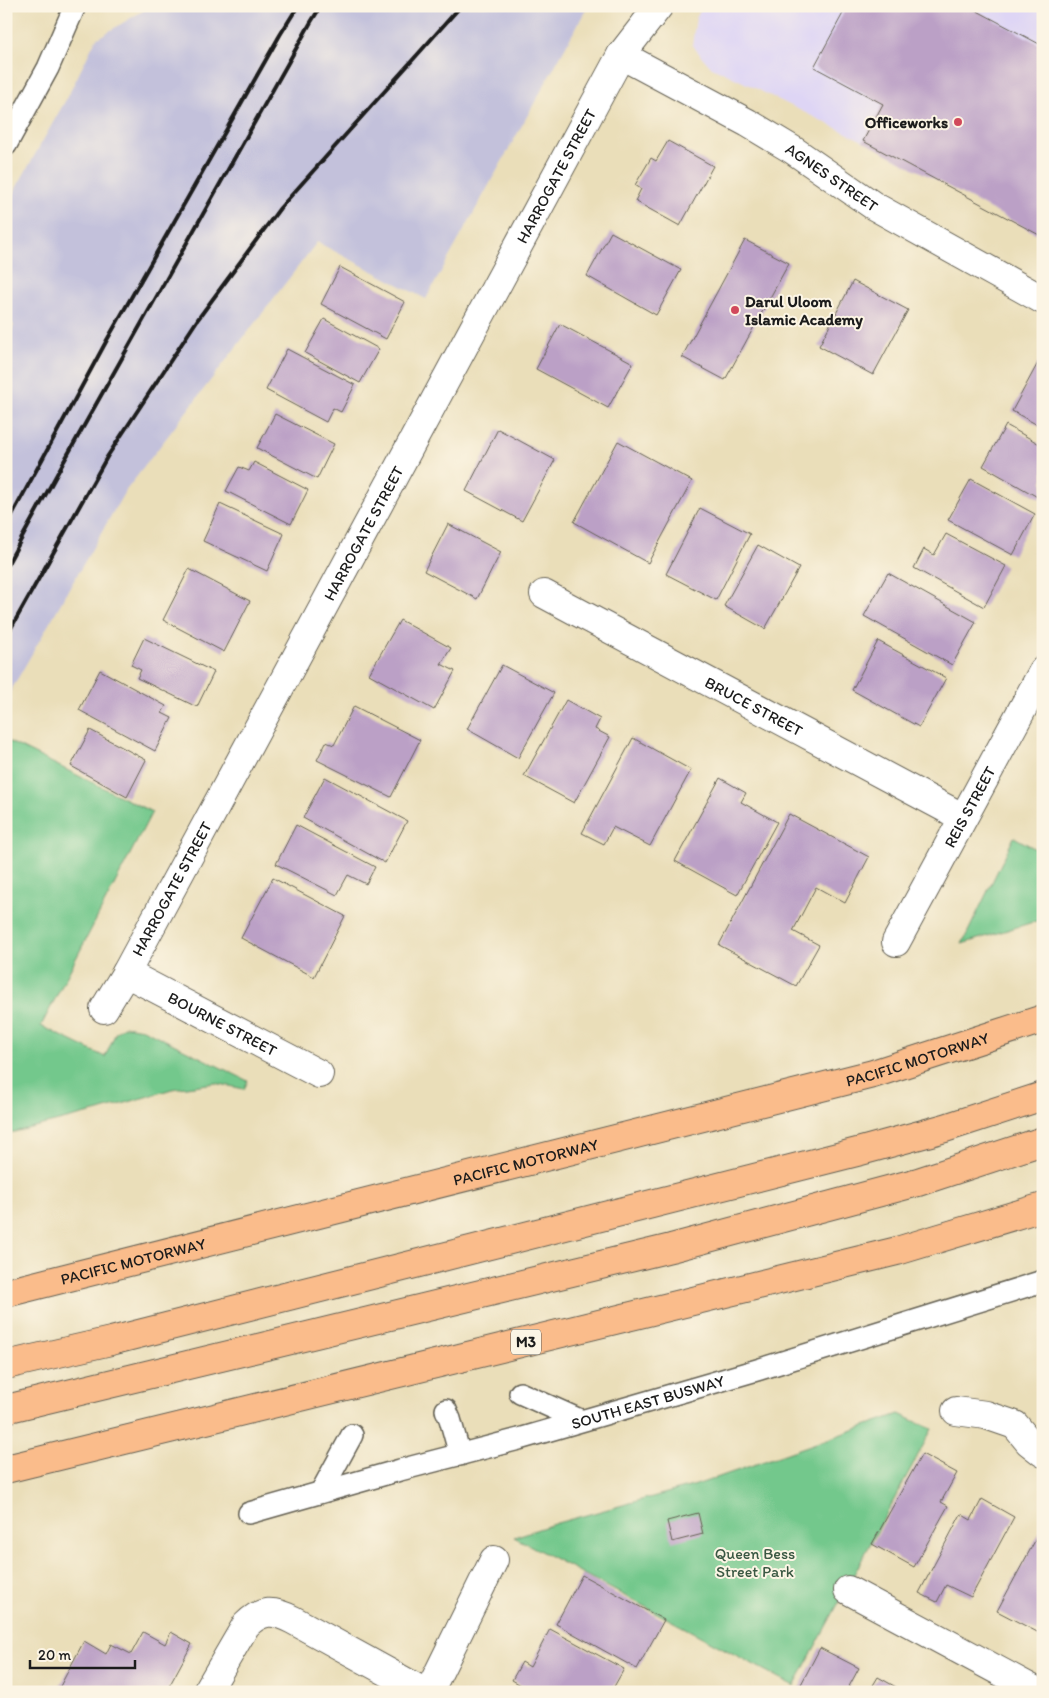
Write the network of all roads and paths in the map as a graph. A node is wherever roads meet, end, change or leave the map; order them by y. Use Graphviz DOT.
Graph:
graph roads {
  1 [pos="75,6"];
  2 [pos="636,6"];
  3 [pos="659,6"];
  4 [pos="622,55"];
  5 [pos="6,145"];
  6 [pos="1043,300"];
  7 [pos="544,594"];
  8 [pos="1043,671"];
  9 [pos="962,818"];
  10 [pos="896,942"];
  11 [pos="126,973"];
  12 [pos="104,1009"];
  13 [pos="1043,1019"];
  14 [pos="319,1074"];
  15 [pos="1043,1096"];
  16 [pos="1043,1141"];
  17 [pos="1043,1207"];
  18 [pos="1043,1281"];
  19 [pos="6,1293"];
  20 [pos="6,1365"];
  21 [pos="520,1393"];
  22 [pos="6,1408"];
  23 [pos="446,1410"];
  24 [pos="956,1411"];
  25 [pos="580,1420"];
  26 [pos="352,1435"];
  27 [pos="1043,1453"];
  28 [pos="460,1455"];
  29 [pos="6,1469"];
  30 [pos="321,1492"];
  31 [pos="248,1513"];
  32 [pos="494,1560"];
  33 [pos="848,1590"];
  34 [pos="207,1692"];
  35 [pos="424,1692"];
  36 [pos="429,1692"];
  37 [pos="1038,1692"];
  1 -- 5 [label="lane"];
  2 -- 4 [label="street, HARROGATE STREET"];
  3 -- 4 [label="street, HARROGATE STREET"];
  4 -- 6 [label="street, AGNES STREET"];
  4 -- 11 [label="street, HARROGATE STREET"];
  7 -- 9 [label="street, BRUCE STREET"];
  8 -- 9 [label="street, REIS STREET"];
  9 -- 10 [label="street, REIS STREET"];
  11 -- 12 [label="street, HARROGATE STREET"];
  11 -- 14 [label="street, BOURNE STREET"];
  13 -- 19 [label="highway, PACIFIC MOTORWAY"];
  15 -- 20 [label="highway"];
  16 -- 22 [label="highway"];
  17 -- 29 [label="highway, M3"];
  18 -- 25 [label="lane, SOUTH EAST BUSWAY"];
  21 -- 25 [label="lane"];
  23 -- 28 [label="lane"];
  24 -- 27 [label="street"];
  25 -- 28 [label="lane, SOUTH EAST BUSWAY"];
  26 -- 30 [label="lane"];
  28 -- 30 [label="lane, SOUTH EAST BUSWAY"];
  30 -- 31 [label="lane, SOUTH EAST BUSWAY"];
  32 -- 36 [label="street"];
  33 -- 37 [label="street"];
  34 -- 35 [label="street"];
}
